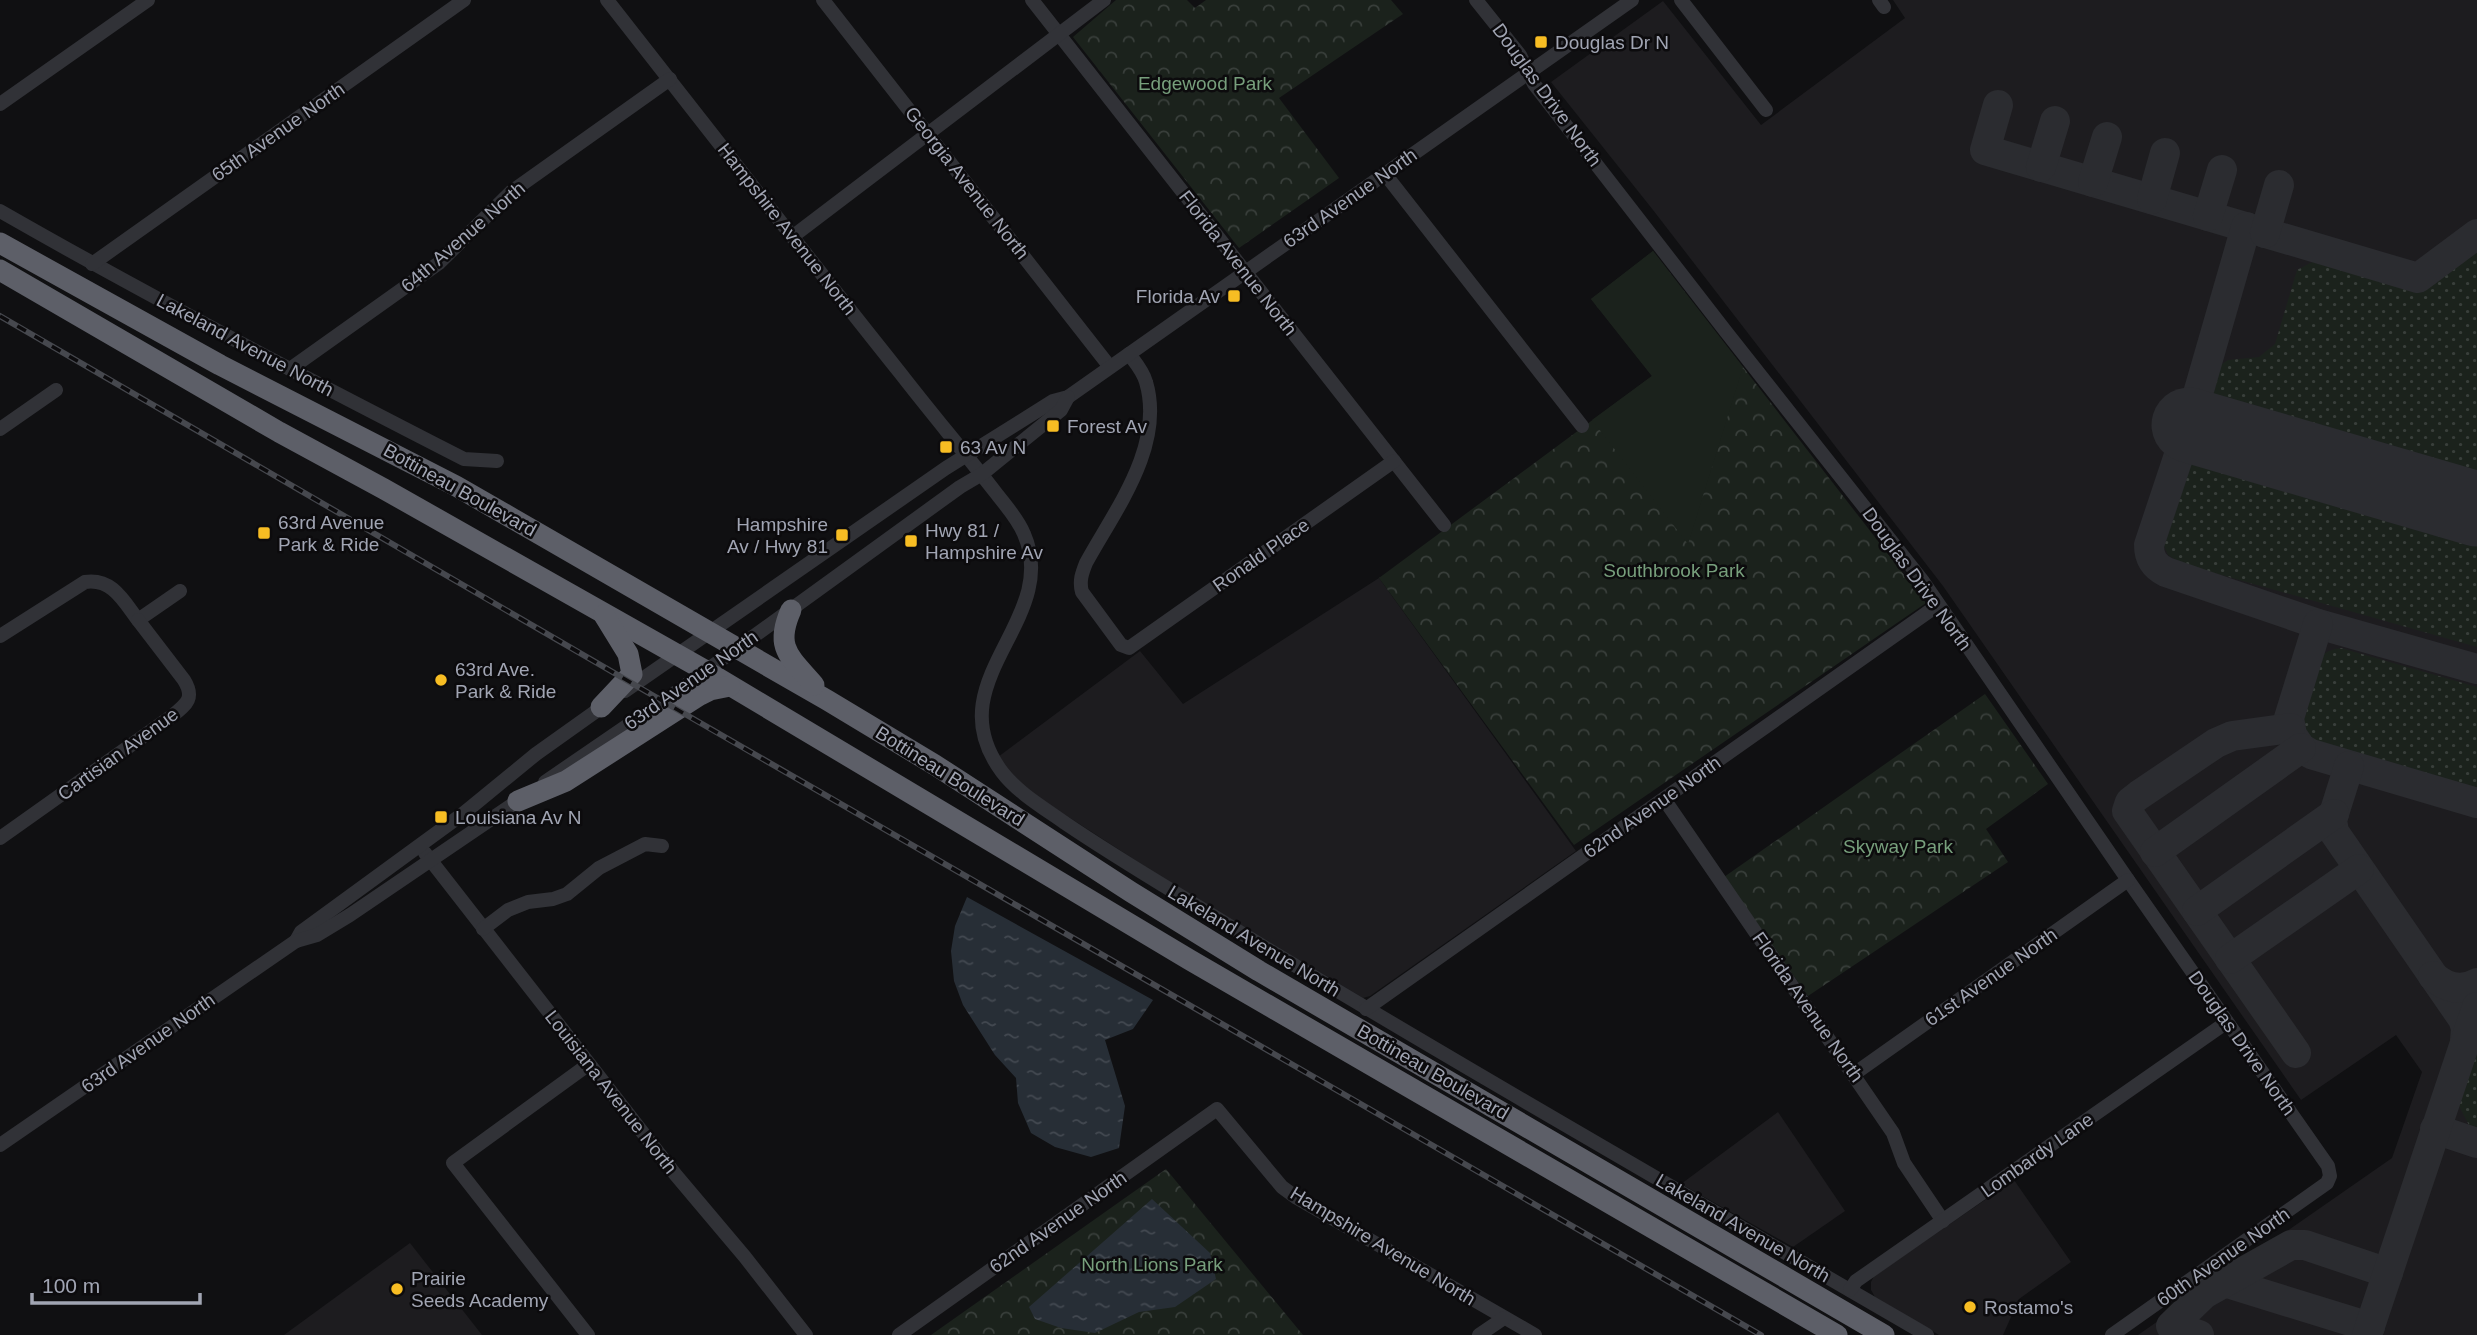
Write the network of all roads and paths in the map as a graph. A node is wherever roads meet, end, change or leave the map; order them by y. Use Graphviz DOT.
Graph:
graph roads {
  1 [pos="148,0"];
  2 [pos="464,0"];
  3 [pos="607,0"];
  4 [pos="823,0"];
  5 [pos="1032,0"];
  6 [pos="1104,0"];
  7 [pos="1476,0"];
  8 [pos="1632,0"];
  9 [pos="1681,0"];
  10 [pos="1059,35"];
  11 [pos="1527,73"];
  12 [pos="670,79"];
  13 [pos="0,104"];
  14 [pos="1766,110"];
  15 [pos="928,134"];
  16 [pos="1385,174"];
  17 [pos="0,211"];
  18 [pos="793,237"];
  19 [pos="0,243"];
  20 [pos="92,264"];
  21 [pos="0,270"];
  22 [pos="1245,272"];
  23 [pos="1129,354"];
  24 [pos="1110,367"];
  25 [pos="290,369"];
  26 [pos="56,390"];
  27 [pos="1068,397"];
  28 [pos="1582,426"];
  29 [pos="0,429"];
  30 [pos="968,456"];
  31 [pos="497,461"];
  32 [pos="1394,461"];
  33 [pos="982,474"];
  34 [pos="1444,525"];
  35 [pos="180,591"];
  36 [pos="1938,605"];
  37 [pos="791,610"];
  38 [pos="603,613"];
  39 [pos="138,620"];
  40 [pos="709,633"];
  41 [pos="0,636"];
  42 [pos="735,649"];
  43 [pos="677,655"];
  44 [pos="706,671"];
  45 [pos="730,686"];
  46 [pos="827,700"];
  47 [pos="601,707"];
  48 [pos="1664,799"];
  49 [pos="519,801"];
  50 [pos="0,838"];
  51 [pos="419,845"];
  52 [pos="662,846"];
  53 [pos="430,860"];
  54 [pos="2128,880"];
  55 [pos="483,929"];
  56 [pos="296,941"];
  57 [pos="1366,1009"];
  58 [pos="2227,1022"];
  59 [pos="589,1064"];
  60 [pos="1854,1074"];
  61 [pos="1217,1109"];
  62 [pos="0,1145"];
  63 [pos="2330,1176"];
  64 [pos="1943,1221"];
  65 [pos="1850,1290"];
  66 [pos="1504,1318"];
  67 [pos="587,1335"];
  68 [pos="806,1335"];
  69 [pos="899,1335"];
  70 [pos="1479,1335"];
  71 [pos="1535,1335"];
  72 [pos="1837,1335"];
  73 [pos="1884,1335"];
  74 [pos="1927,1335"];
  75 [pos="2112,1335"];
  1 -- 13 [label="street"];
  2 -- 20 [label="street, 65th Avenue North"];
  3 -- 12 [label="street, Hampshire Avenue North"];
  4 -- 15 [label="street, Georgia Avenue North"];
  5 -- 10 [label="street, Florida Avenue North"];
  6 -- 10 [label="street"];
  7 -- 11 [label="street, Douglas Drive North"];
  8 -- 11 [label="street, 63rd Avenue North"];
  9 -- 14 [label="street"];
  10 -- 15 [label="street"];
  10 -- 22 [label="street, Florida Avenue North"];
  11 -- 16 [label="street, 63rd Avenue North"];
  11 -- 36 [label="street, Douglas Drive North"];
  12 -- 18 [label="street, Hampshire Avenue North"];
  12 -- 25 [label="street, 64th Avenue North"];
  15 -- 18 [label="street"];
  15 -- 24 [label="street, Georgia Avenue North"];
  16 -- 22 [label="street, 63rd Avenue North"];
  16 -- 28 [label="street"];
  17 -- 20 [label="street, Lakeland Avenue North"];
  18 -- 30 [label="street, Hampshire Avenue North"];
  19 -- 40 [label="highway, Bottineau Boulevard"];
  20 -- 25 [label="street, Lakeland Avenue North"];
  21 -- 38 [label="highway, Bottineau Boulevard"];
  22 -- 23 [label="street, 63rd Avenue North"];
  22 -- 32 [label="street, Florida Avenue North"];
  23 -- 24 [label="street, 63rd Avenue North"];
  23 -- 32 [label="street, Ronald Place"];
  24 -- 27 [label="street, 63rd Avenue North"];
  25 -- 31 [label="street, Lakeland Avenue North"];
  26 -- 29 [label="street"];
  27 -- 30 [label="street, 63rd Avenue North"];
  27 -- 33 [label="street, 63rd Avenue North"];
  30 -- 33 [label="street, Lakeland Avenue North"];
  30 -- 40 [label="street, 63rd Avenue North"];
  32 -- 34 [label="street, Florida Avenue North"];
  33 -- 37 [label="street, 63rd Avenue North"];
  33 -- 57 [label="street, Lakeland Avenue North"];
  35 -- 39 [label="street"];
  36 -- 48 [label="street, 62nd Avenue North"];
  36 -- 54 [label="street, Douglas Drive North"];
  37 -- 42 [label="street, 63rd Avenue North"];
  37 -- 46 [label="highway"];
  38 -- 43 [label="highway, Bottineau Boulevard"];
  38 -- 47 [label="highway"];
  39 -- 41 [label="street"];
  39 -- 50 [label="street, Cartisian Avenue"];
  40 -- 42 [label="highway, Bottineau Boulevard"];
  40 -- 43 [label="street, 63rd Avenue North"];
  42 -- 44 [label="street, 63rd Avenue North"];
  42 -- 46 [label="highway, Bottineau Boulevard"];
  43 -- 44 [label="highway, Bottineau Boulevard"];
  43 -- 47 [label="street, 63rd Avenue North"];
  44 -- 45 [label="highway, Bottineau Boulevard"];
  44 -- 49 [label="street, 63rd Avenue North"];
  45 -- 49 [label="highway"];
  45 -- 72 [label="highway, Bottineau Boulevard"];
  46 -- 73 [label="highway, Bottineau Boulevard"];
  47 -- 51 [label="street, 63rd Avenue North"];
  48 -- 57 [label="street, 62nd Avenue North"];
  48 -- 60 [label="street, Florida Avenue North"];
  49 -- 53 [label="street, 63rd Avenue North"];
  51 -- 53 [label="street, Louisiana Avenue North"];
  51 -- 56 [label="street, 63rd Avenue North"];
  52 -- 55 [label="street"];
  53 -- 55 [label="street, Louisiana Avenue North"];
  53 -- 56 [label="street, 63rd Avenue North"];
  54 -- 58 [label="street, Douglas Drive North"];
  54 -- 60 [label="street, 61st Avenue North"];
  55 -- 59 [label="street, Louisiana Avenue North"];
  56 -- 62 [label="street, 63rd Avenue North"];
  57 -- 65 [label="street, Lakeland Avenue North"];
  58 -- 63 [label="street, Douglas Drive North"];
  58 -- 64 [label="street, Lombardy Lane"];
  59 -- 67 [label="street"];
  59 -- 68 [label="street, Louisiana Avenue North"];
  60 -- 64 [label="street, Florida Avenue North"];
  61 -- 66 [label="street, Hampshire Avenue North"];
  61 -- 69 [label="street, 62nd Avenue North"];
  63 -- 75 [label="street, 60th Avenue North"];
  64 -- 65 [label="street, Lombardy Lane"];
  65 -- 74 [label="street, Lakeland Avenue North"];
  66 -- 70 [label="street"];
  66 -- 71 [label="street, Hampshire Avenue North"];
}
